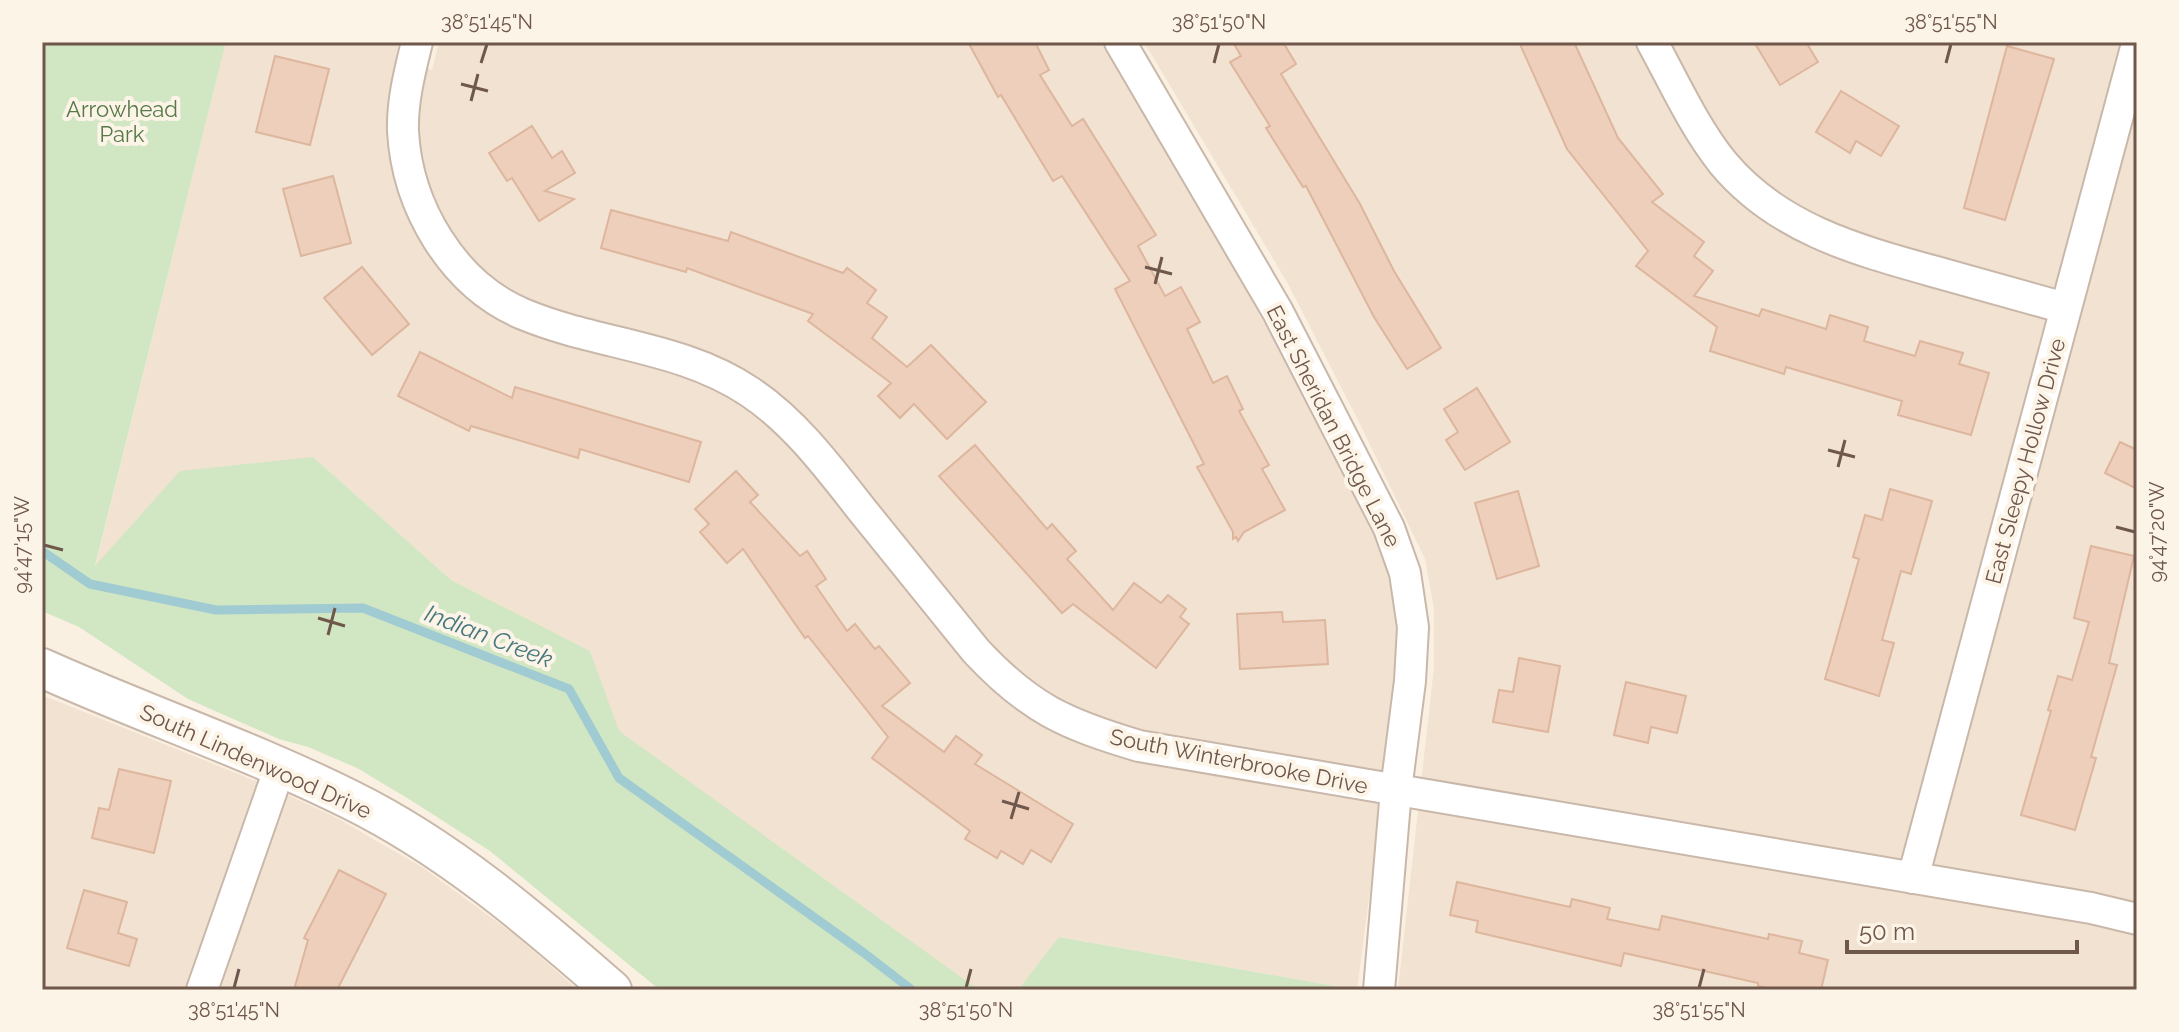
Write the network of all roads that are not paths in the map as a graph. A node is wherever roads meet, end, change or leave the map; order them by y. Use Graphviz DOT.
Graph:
graph roads {
  1 [pos="417,42"];
  2 [pos="1120,42"];
  3 [pos="1652,42"];
  4 [pos="2137,44"];
  5 [pos="2065,308"];
  6 [pos="42,668"];
  7 [pos="280,767"];
  8 [pos="1396,790"];
  9 [pos="1913,878"];
  10 [pos="2137,919"];
  11 [pos="202,990"];
  12 [pos="612,990"];
  13 [pos="1379,990"];
  1 -- 8 [label="street, South Winterbrooke Drive"];
  2 -- 8 [label="street, East Sheridan Bridge Lane"];
  3 -- 5 [label="street"];
  4 -- 5 [label="street, East Sleepy Hollow Drive"];
  5 -- 9 [label="street, East Sleepy Hollow Drive"];
  6 -- 7 [label="street, South Lindenwood Drive"];
  7 -- 11 [label="street"];
  7 -- 12 [label="street, South Lindenwood Drive"];
  8 -- 9 [label="street, South Winterbrooke Drive"];
  8 -- 13 [label="street, East Sheridan Bridge Lane"];
  9 -- 10 [label="street, South Winterbrooke Drive"];
}
